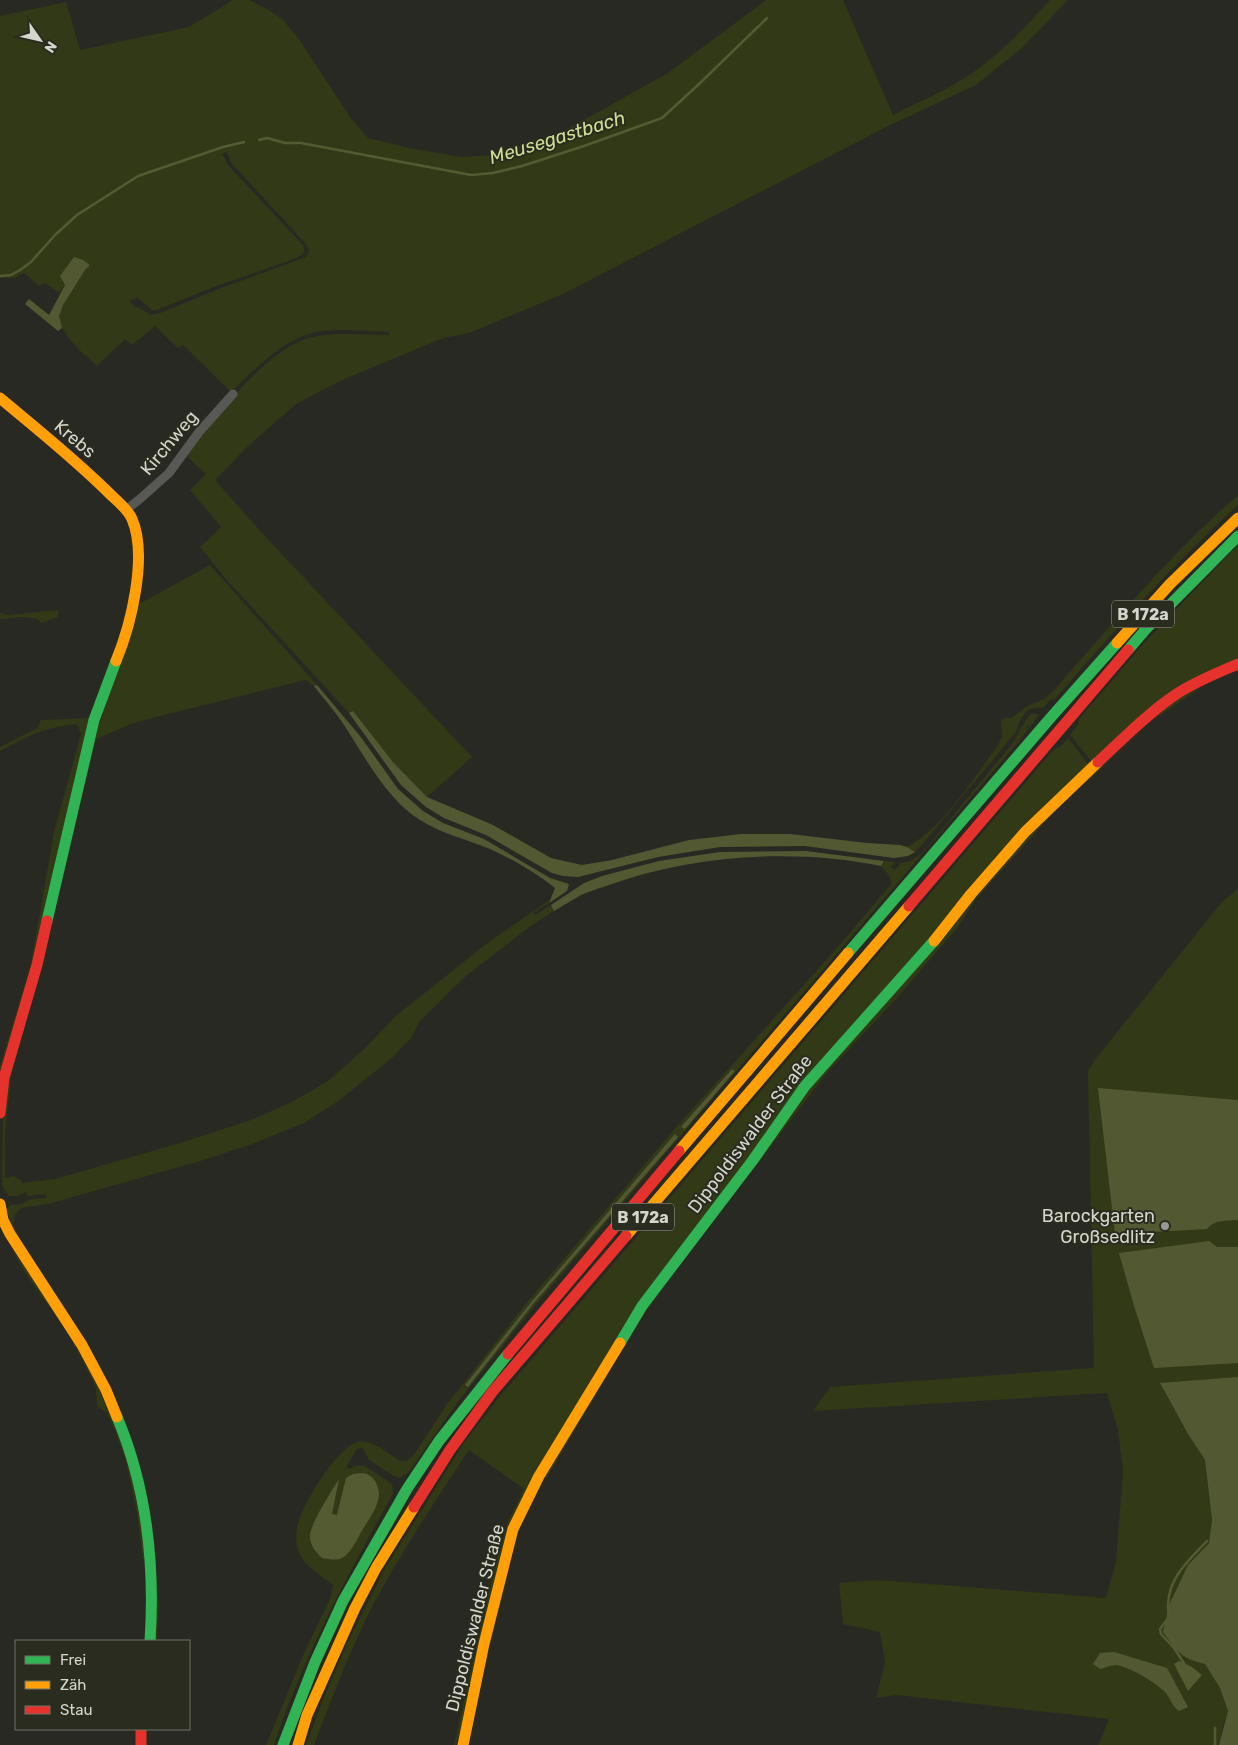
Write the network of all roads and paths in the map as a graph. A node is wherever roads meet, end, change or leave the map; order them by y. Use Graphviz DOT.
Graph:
graph roads {
  1 [pos="233,394"];
  2 [pos="0,398"];
  3 [pos="126,510"];
  4 [pos="1238,518"];
  5 [pos="1238,536"];
  6 [pos="1238,664"];
  7 [pos="0,1113"];
  8 [pos="0,1204"];
  9 [pos="150,1640"];
  10 [pos="141,1730"];
  11 [pos="141,1745"];
  12 [pos="284,1745"];
  13 [pos="298,1745"];
  14 [pos="463,1745"];
  1 -- 3 [label="street, Kirchweg"];
  2 -- 3 [label="main road, Krebs"];
  3 -- 7 [label="main road"];
  4 -- 12 [label="main road, B 172a"];
  5 -- 13 [label="main road, B 172a"];
  6 -- 14 [label="main road, Dippoldiswalder Straße"];
  8 -- 9 [label="main road"];
  10 -- 11 [label="main road"];
}
